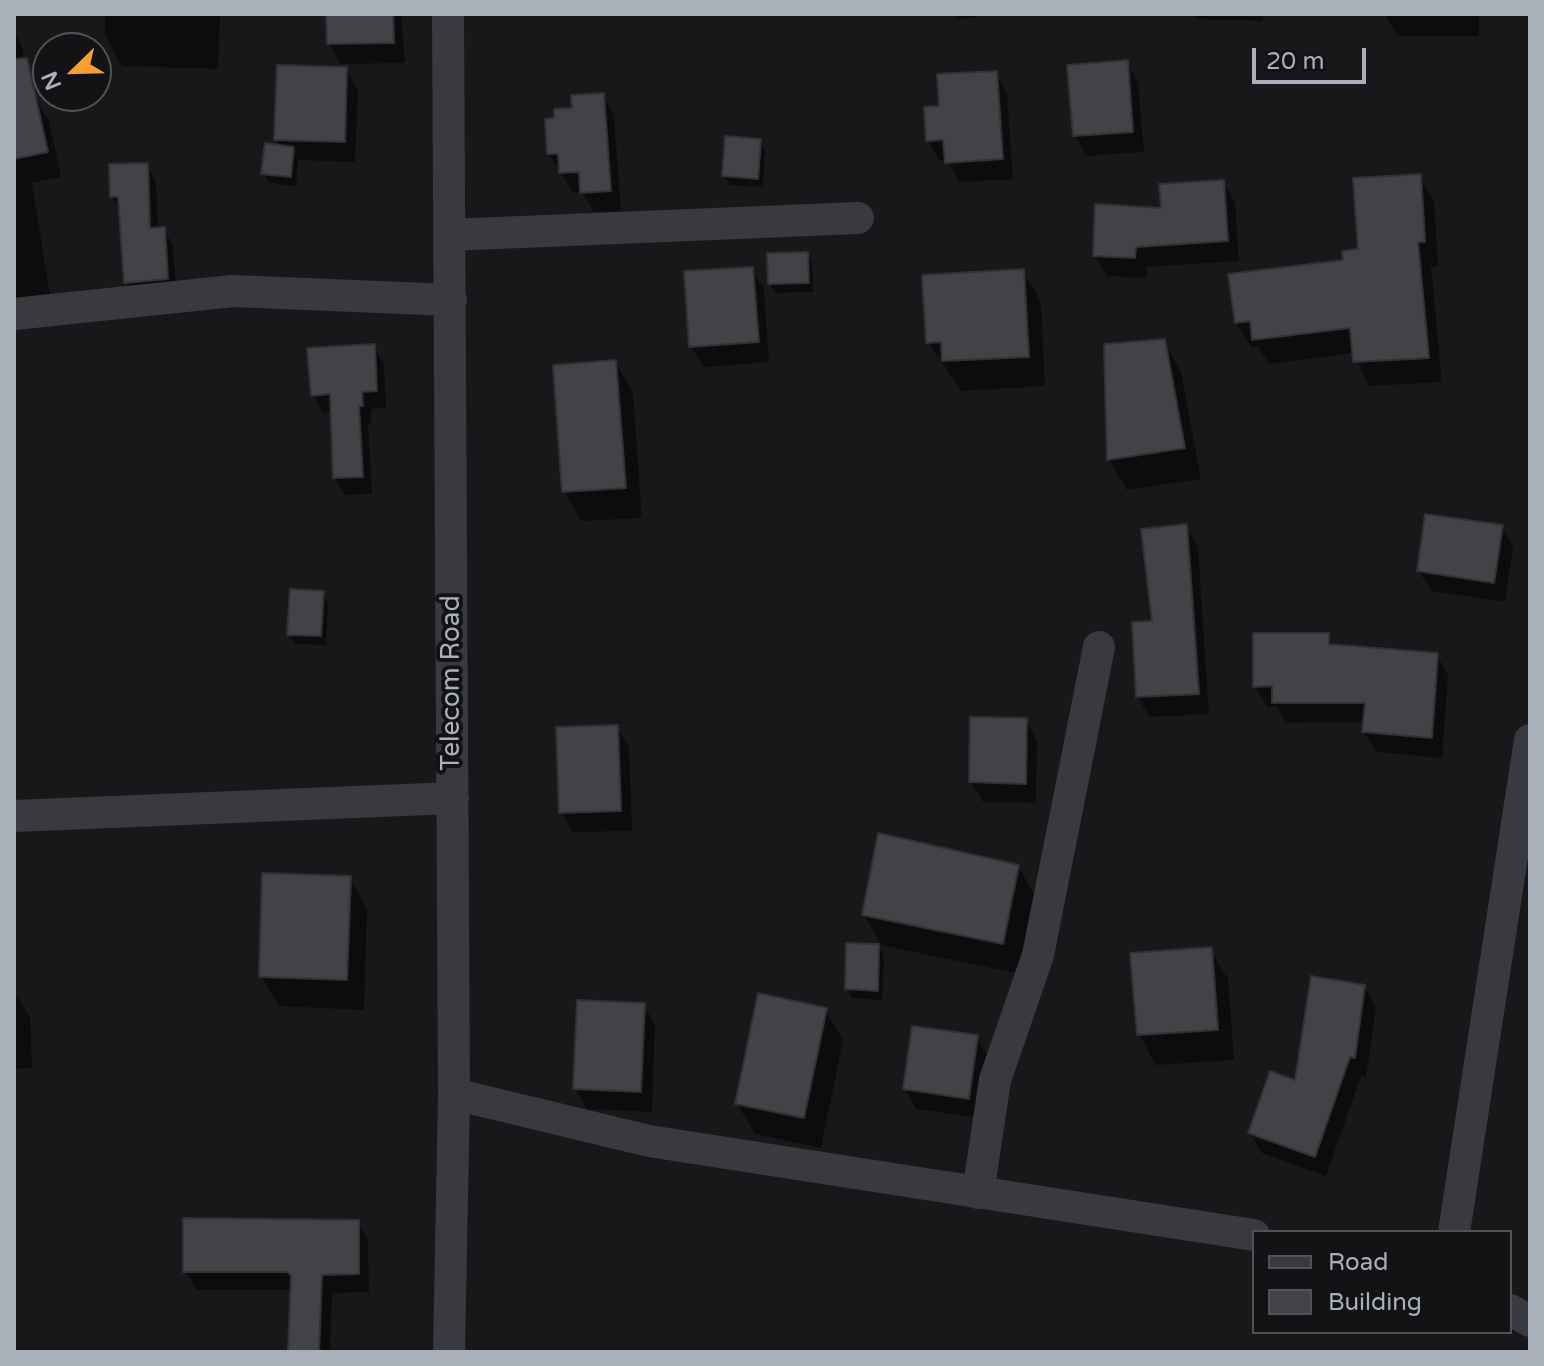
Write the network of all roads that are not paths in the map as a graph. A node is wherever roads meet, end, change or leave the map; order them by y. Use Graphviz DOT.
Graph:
graph roads {
  1 [pos="448,14"];
  2 [pos="858,218"];
  3 [pos="449,235"];
  4 [pos="451,300"];
  5 [pos="14,314"];
  6 [pos="1099,647"];
  7 [pos="1530,740"];
  8 [pos="453,798"];
  9 [pos="14,816"];
  10 [pos="454,1094"];
  11 [pos="978,1193"];
  12 [pos="1454,1230"];
  13 [pos="1252,1235"];
  14 [pos="1512,1311"];
  15 [pos="1530,1321"];
  16 [pos="449,1352"];
  1 -- 3 [label="street, Telecom Road"];
  2 -- 3 [label="street"];
  3 -- 4 [label="street, Telecom Road"];
  4 -- 5 [label="street"];
  4 -- 8 [label="street, Telecom Road"];
  6 -- 11 [label="street"];
  7 -- 12 [label="street"];
  8 -- 9 [label="street"];
  8 -- 10 [label="street, Telecom Road"];
  10 -- 11 [label="street"];
  10 -- 16 [label="street, Telecom Road"];
  11 -- 13 [label="street"];
  14 -- 15 [label="street"];
}
